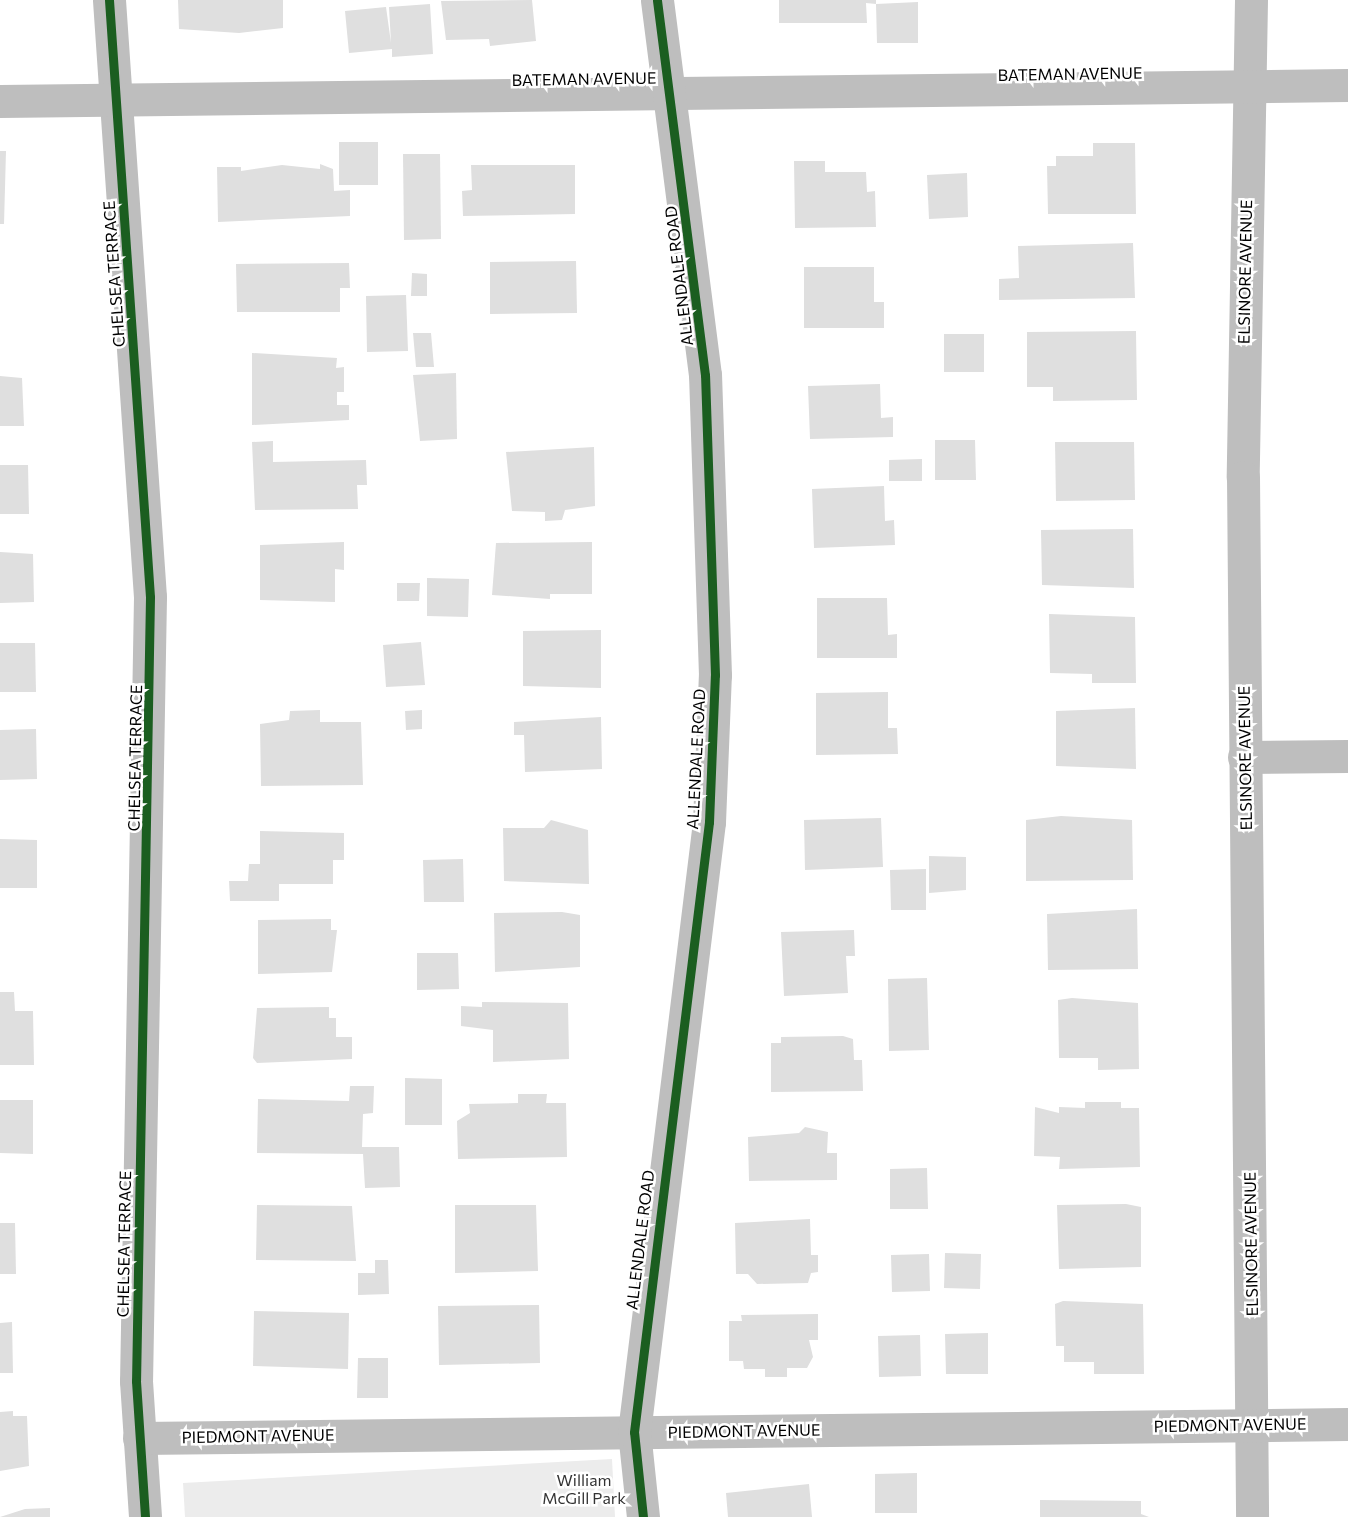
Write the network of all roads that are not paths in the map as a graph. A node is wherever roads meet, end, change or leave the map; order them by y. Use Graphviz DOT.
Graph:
graph roads {
  1 [pos="108,0"];
  2 [pos="657,0"];
  3 [pos="1251,0"];
  4 [pos="1348,85"];
  5 [pos="1247,87"];
  6 [pos="667,93"];
  7 [pos="117,99"];
  8 [pos="0,101"];
  9 [pos="1348,756"];
  10 [pos="1244,757"];
  11 [pos="1348,1424"];
  12 [pos="1253,1425"];
  13 [pos="634,1432"];
  14 [pos="139,1438"];
  15 [pos="145,1517"];
  16 [pos="643,1517"];
  17 [pos="1252,1517"];
  1 -- 7 [label="street, CHELSEA TERRACE"];
  2 -- 6 [label="street, ALLENDALE ROAD"];
  3 -- 5 [label="street, ELSINORE AVENUE"];
  4 -- 5 [label="street, BATEMAN AVENUE"];
  5 -- 6 [label="street, BATEMAN AVENUE"];
  5 -- 10 [label="street, ELSINORE AVENUE"];
  6 -- 7 [label="street, BATEMAN AVENUE"];
  6 -- 13 [label="street, ALLENDALE ROAD"];
  7 -- 8 [label="street, BATEMAN AVENUE"];
  7 -- 14 [label="street, CHELSEA TERRACE"];
  9 -- 10 [label="street"];
  10 -- 12 [label="street, ELSINORE AVENUE"];
  11 -- 12 [label="street, PIEDMONT AVENUE"];
  12 -- 13 [label="street, PIEDMONT AVENUE"];
  12 -- 17 [label="street, ELSINORE AVENUE"];
  13 -- 14 [label="street, PIEDMONT AVENUE"];
  13 -- 16 [label="street, ALLENDALE ROAD"];
  14 -- 15 [label="street, CHELSEA TERRACE"];
}
